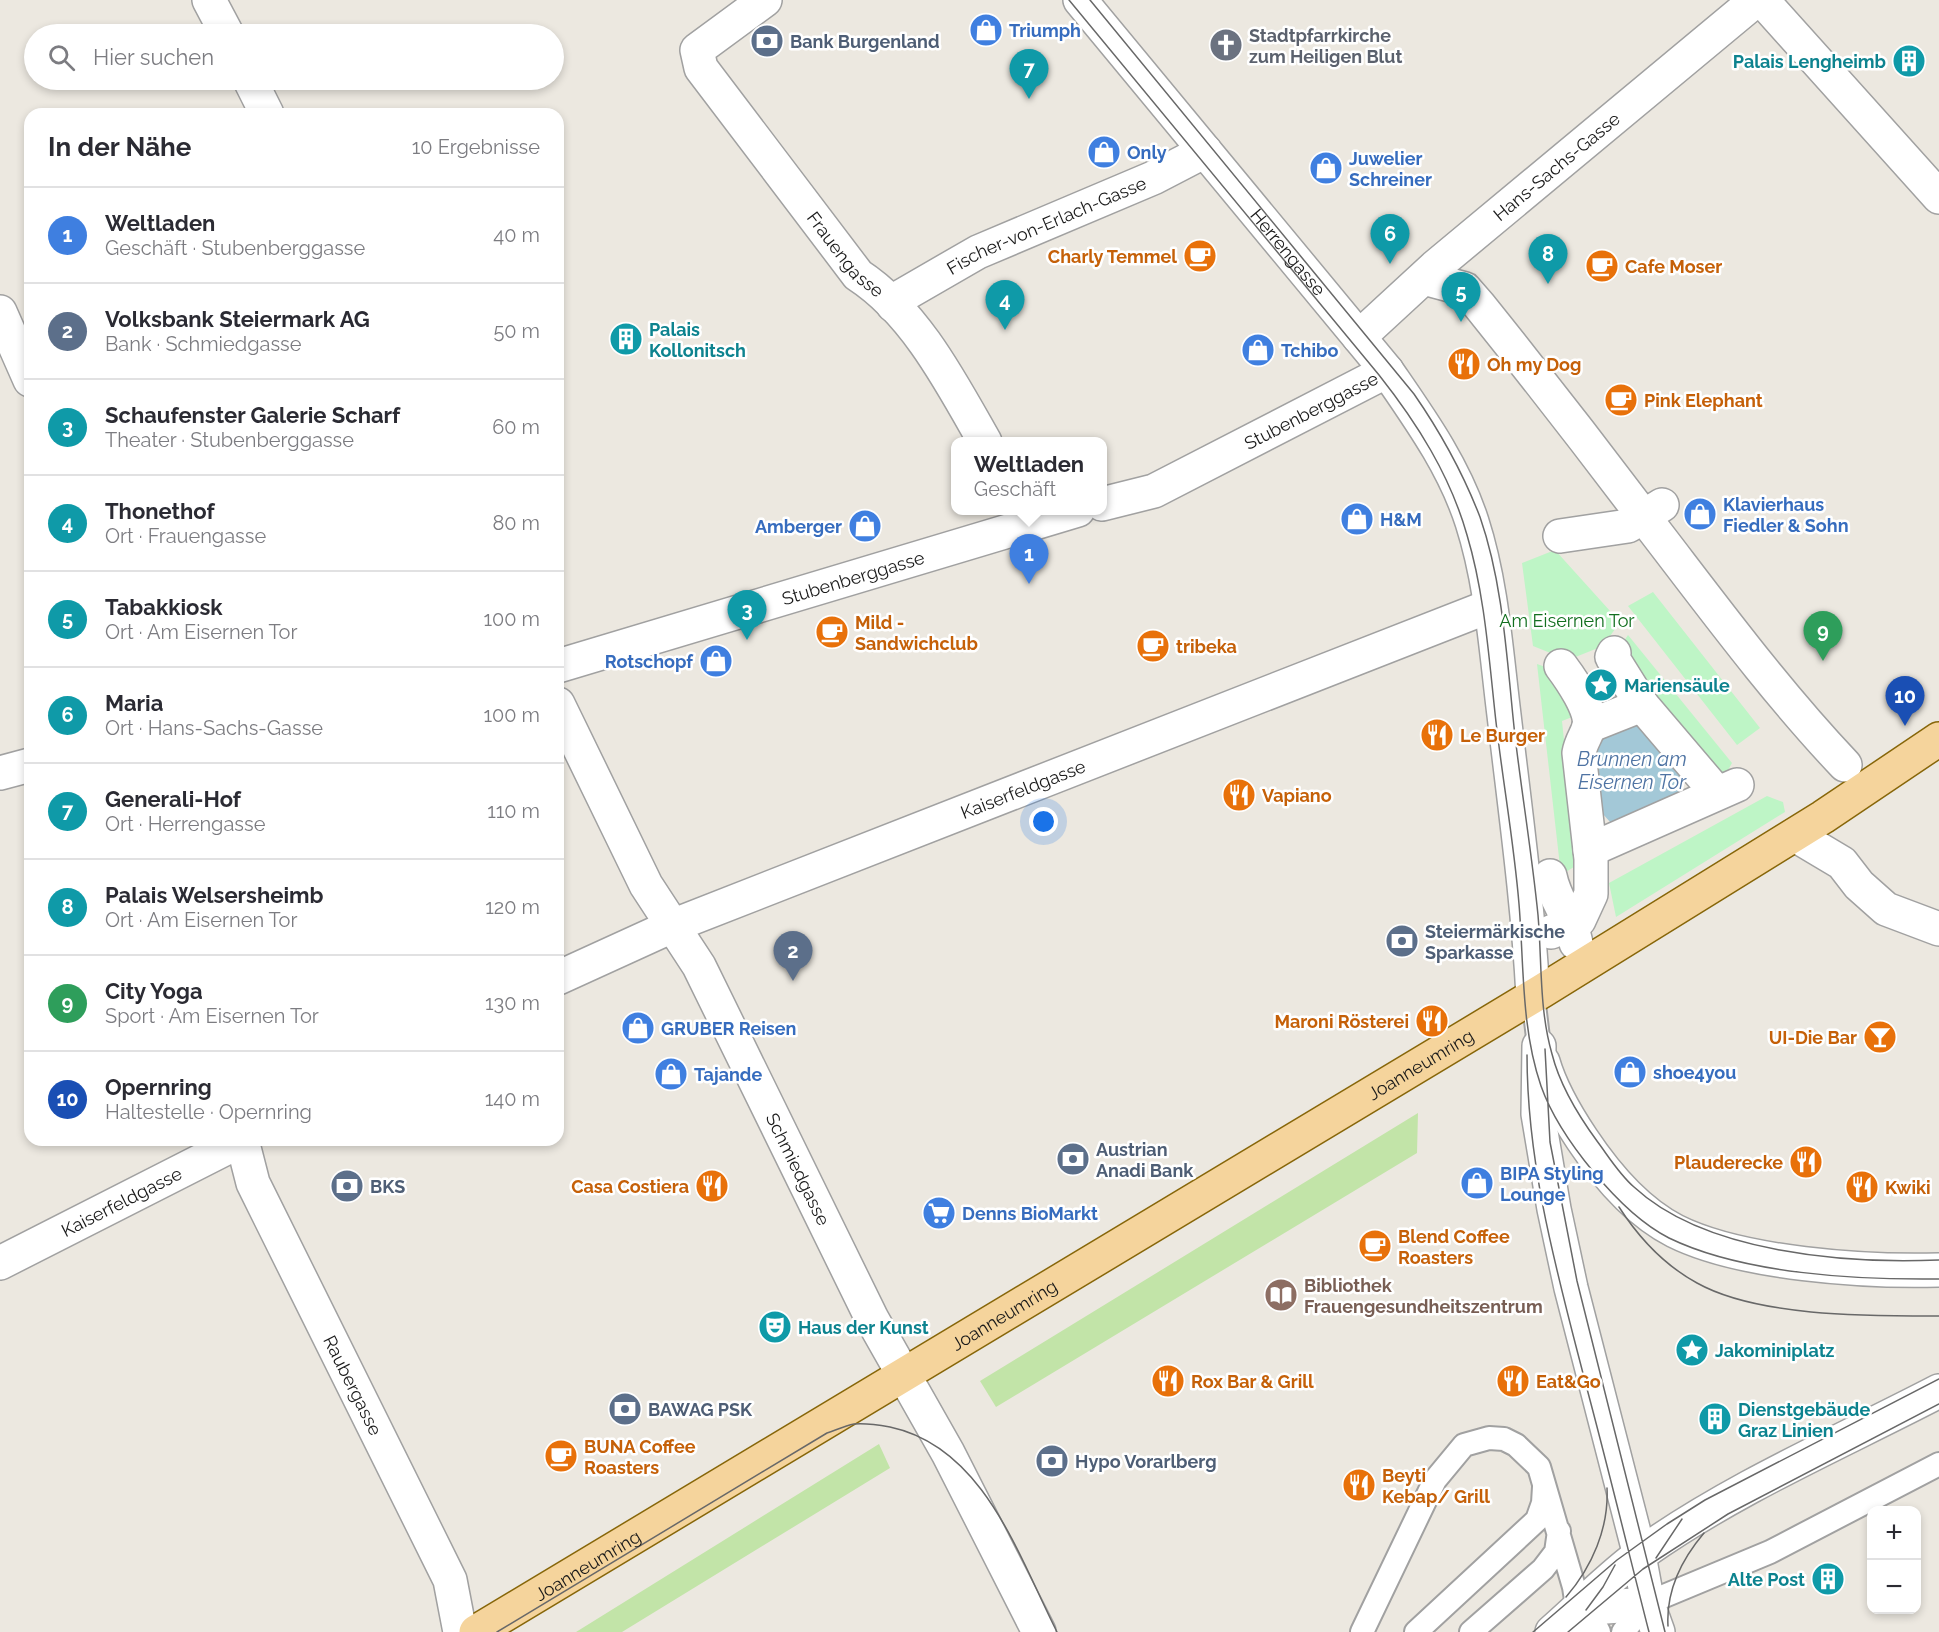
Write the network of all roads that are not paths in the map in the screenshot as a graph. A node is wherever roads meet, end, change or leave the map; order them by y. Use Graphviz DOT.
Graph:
graph roads {
  1 [pos="209,0"];
  2 [pos="765,0"];
  3 [pos="1080,0"];
  4 [pos="1756,0"];
  5 [pos="1762,0"];
  6 [pos="222,24"];
  7 [pos="255,90"];
  8 [pos="264,108"];
  9 [pos="1205,151"];
  10 [pos="1939,197"];
  11 [pos="1424,278"];
  12 [pos="893,305"];
  13 [pos="0,312"];
  14 [pos="1359,337"];
  15 [pos="24,366"];
  16 [pos="1387,372"];
  17 [pos="983,437"];
  18 [pos="1107,503"];
  19 [pos="1653,510"];
  20 [pos="1042,515"];
  21 [pos="1020,518"];
  22 [pos="1560,536"];
  23 [pos="1490,606"];
  24 [pos="564,664"];
  25 [pos="1642,705"];
  26 [pos="564,716"];
  27 [pos="1589,726"];
  28 [pos="1939,739"];
  29 [pos="1845,765"];
  30 [pos="24,767"];
  31 [pos="0,773"];
  32 [pos="1795,835"];
  33 [pos="1590,849"];
  34 [pos="1550,876"];
  35 [pos="672,926"];
  36 [pos="1939,929"];
  37 [pos="564,975"];
  38 [pos="1533,996"];
  39 [pos="1539,1046"];
  40 [pos="230,1146"];
  41 [pos="244,1146"];
  42 [pos="0,1263"];
  43 [pos="1939,1270"];
  44 [pos="902,1375"];
  45 [pos="1939,1391"];
  46 [pos="1939,1464"];
  47 [pos="1544,1482"];
  48 [pos="1559,1529"];
  49 [pos="1640,1555"];
  50 [pos="1586,1617"];
  51 [pos="1653,1618"];
  52 [pos="460,1632"];
  53 [pos="476,1632"];
  54 [pos="1038,1632"];
  55 [pos="1362,1632"];
  56 [pos="1416,1632"];
  57 [pos="1471,1632"];
  58 [pos="1552,1632"];
  59 [pos="1623,1632"];
  1 -- 6 [label="street"];
  2 -- 12 [label="street, Frauengasse"];
  3 -- 9 [label="street, Herrengasse"];
  4 -- 11 [label="street, Hans-Sachs-Gasse"];
  5 -- 10 [label="street"];
  7 -- 8 [label="street"];
  9 -- 12 [label="street, Fischer-von-Erlach-Gasse"];
  9 -- 14 [label="street, Herrengasse"];
  11 -- 14 [label="street, Hans-Sachs-Gasse"];
  11 -- 19 [label="street"];
  12 -- 17 [label="street, Frauengasse"];
  13 -- 15 [label="street"];
  14 -- 16 [label="street, Herrengasse"];
  16 -- 18 [label="street, Stubenberggasse"];
  16 -- 23 [label="street, Herrengasse"];
  19 -- 22 [label="street"];
  19 -- 29 [label="street"];
  20 -- 21 [label="street, Stubenberggasse"];
  21 -- 24 [label="street, Stubenberggasse"];
  23 -- 35 [label="street, Kaiserfeldgasse"];
  23 -- 38 [label="street"];
  25 -- 27 [label="street"];
  25 -- 27 [label="street"];
  25 -- 33 [label="street"];
  26 -- 35 [label="street, Schmiedgasse"];
  27 -- 33 [label="street"];
  28 -- 32 [label="main road, Joanneumring"];
  30 -- 31 [label="street"];
  32 -- 36 [label="street"];
  32 -- 38 [label="main road, Joanneumring"];
  33 -- 34 [label="street"];
  35 -- 37 [label="street, Kaiserfeldgasse"];
  35 -- 44 [label="street, Schmiedgasse"];
  38 -- 39 [label="lane"];
  38 -- 44 [label="main road, Joanneumring"];
  39 -- 43 [label="street"];
  39 -- 49 [label="street"];
  40 -- 42 [label="street, Kaiserfeldgasse"];
  41 -- 52 [label="street, Raubergasse"];
  44 -- 53 [label="main road, Joanneumring"];
  44 -- 54 [label="street, Schmiedgasse"];
  45 -- 49 [label="street"];
  46 -- 51 [label="lane"];
  47 -- 48 [label="lane"];
  47 -- 55 [label="lane"];
  47 -- 56 [label="lane"];
  48 -- 50 [label="lane"];
  48 -- 57 [label="lane"];
  49 -- 50 [label="street"];
  49 -- 51 [label="street"];
  50 -- 51 [label="street"];
  50 -- 58 [label="street"];
  51 -- 59 [label="lane"];
}
